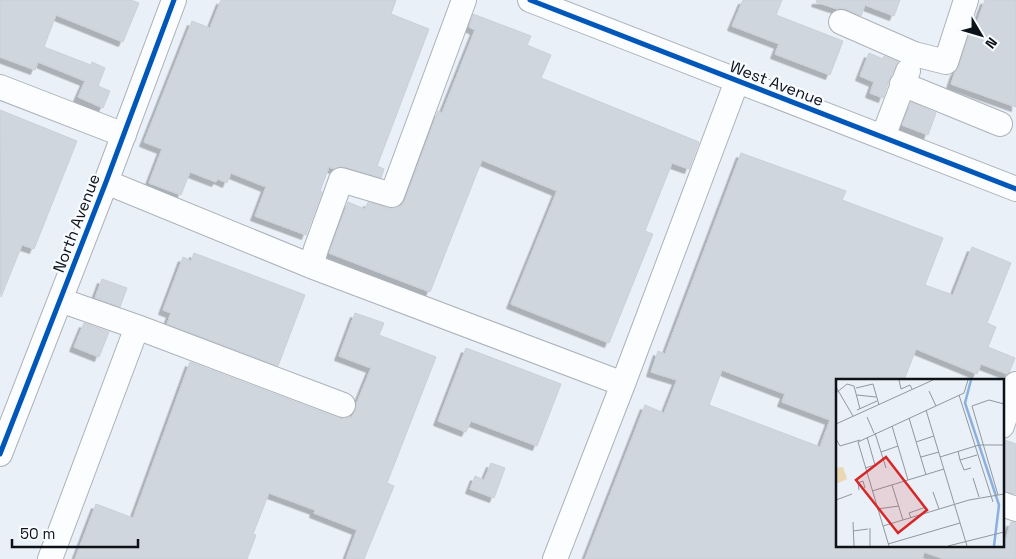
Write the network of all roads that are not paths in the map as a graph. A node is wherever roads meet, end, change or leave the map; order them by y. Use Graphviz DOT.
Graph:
graph roads {
  1 [pos="174,0"];
  2 [pos="464,0"];
  3 [pos="530,0"];
  4 [pos="966,0"];
  5 [pos="841,22"];
  6 [pos="914,54"];
  7 [pos="737,80"];
  8 [pos="902,84"];
  9 [pos="0,87"];
  10 [pos="1000,124"];
  11 [pos="124,135"];
  12 [pos="883,137"];
  13 [pos="106,182"];
  14 [pos="1016,190"];
  15 [pos="311,266"];
  16 [pos="60,300"];
  17 [pos="137,327"];
  18 [pos="623,384"];
  19 [pos="1016,384"];
  20 [pos="343,405"];
  21 [pos="7,416"];
  22 [pos="1004,420"];
  23 [pos="0,454"];
  24 [pos="1004,505"];
  25 [pos="1016,509"];
  26 [pos="50,559"];
  27 [pos="554,559"];
  1 -- 11 [label="street, North Avenue"];
  2 -- 15 [label="street"];
  3 -- 7 [label="street, West Avenue"];
  4 -- 6 [label="street"];
  5 -- 6 [label="street"];
  6 -- 8 [label="street"];
  7 -- 12 [label="street, West Avenue"];
  7 -- 18 [label="street"];
  8 -- 10 [label="street"];
  8 -- 12 [label="street"];
  9 -- 11 [label="street"];
  11 -- 13 [label="street, North Avenue"];
  12 -- 14 [label="street, West Avenue"];
  13 -- 15 [label="street"];
  13 -- 16 [label="street, North Avenue"];
  15 -- 18 [label="street"];
  16 -- 17 [label="street"];
  16 -- 21 [label="street, North Avenue"];
  17 -- 20 [label="street"];
  17 -- 26 [label="street"];
  18 -- 27 [label="street"];
  19 -- 22 [label="street"];
  21 -- 23 [label="street, North Avenue"];
  24 -- 25 [label="street"];
}
